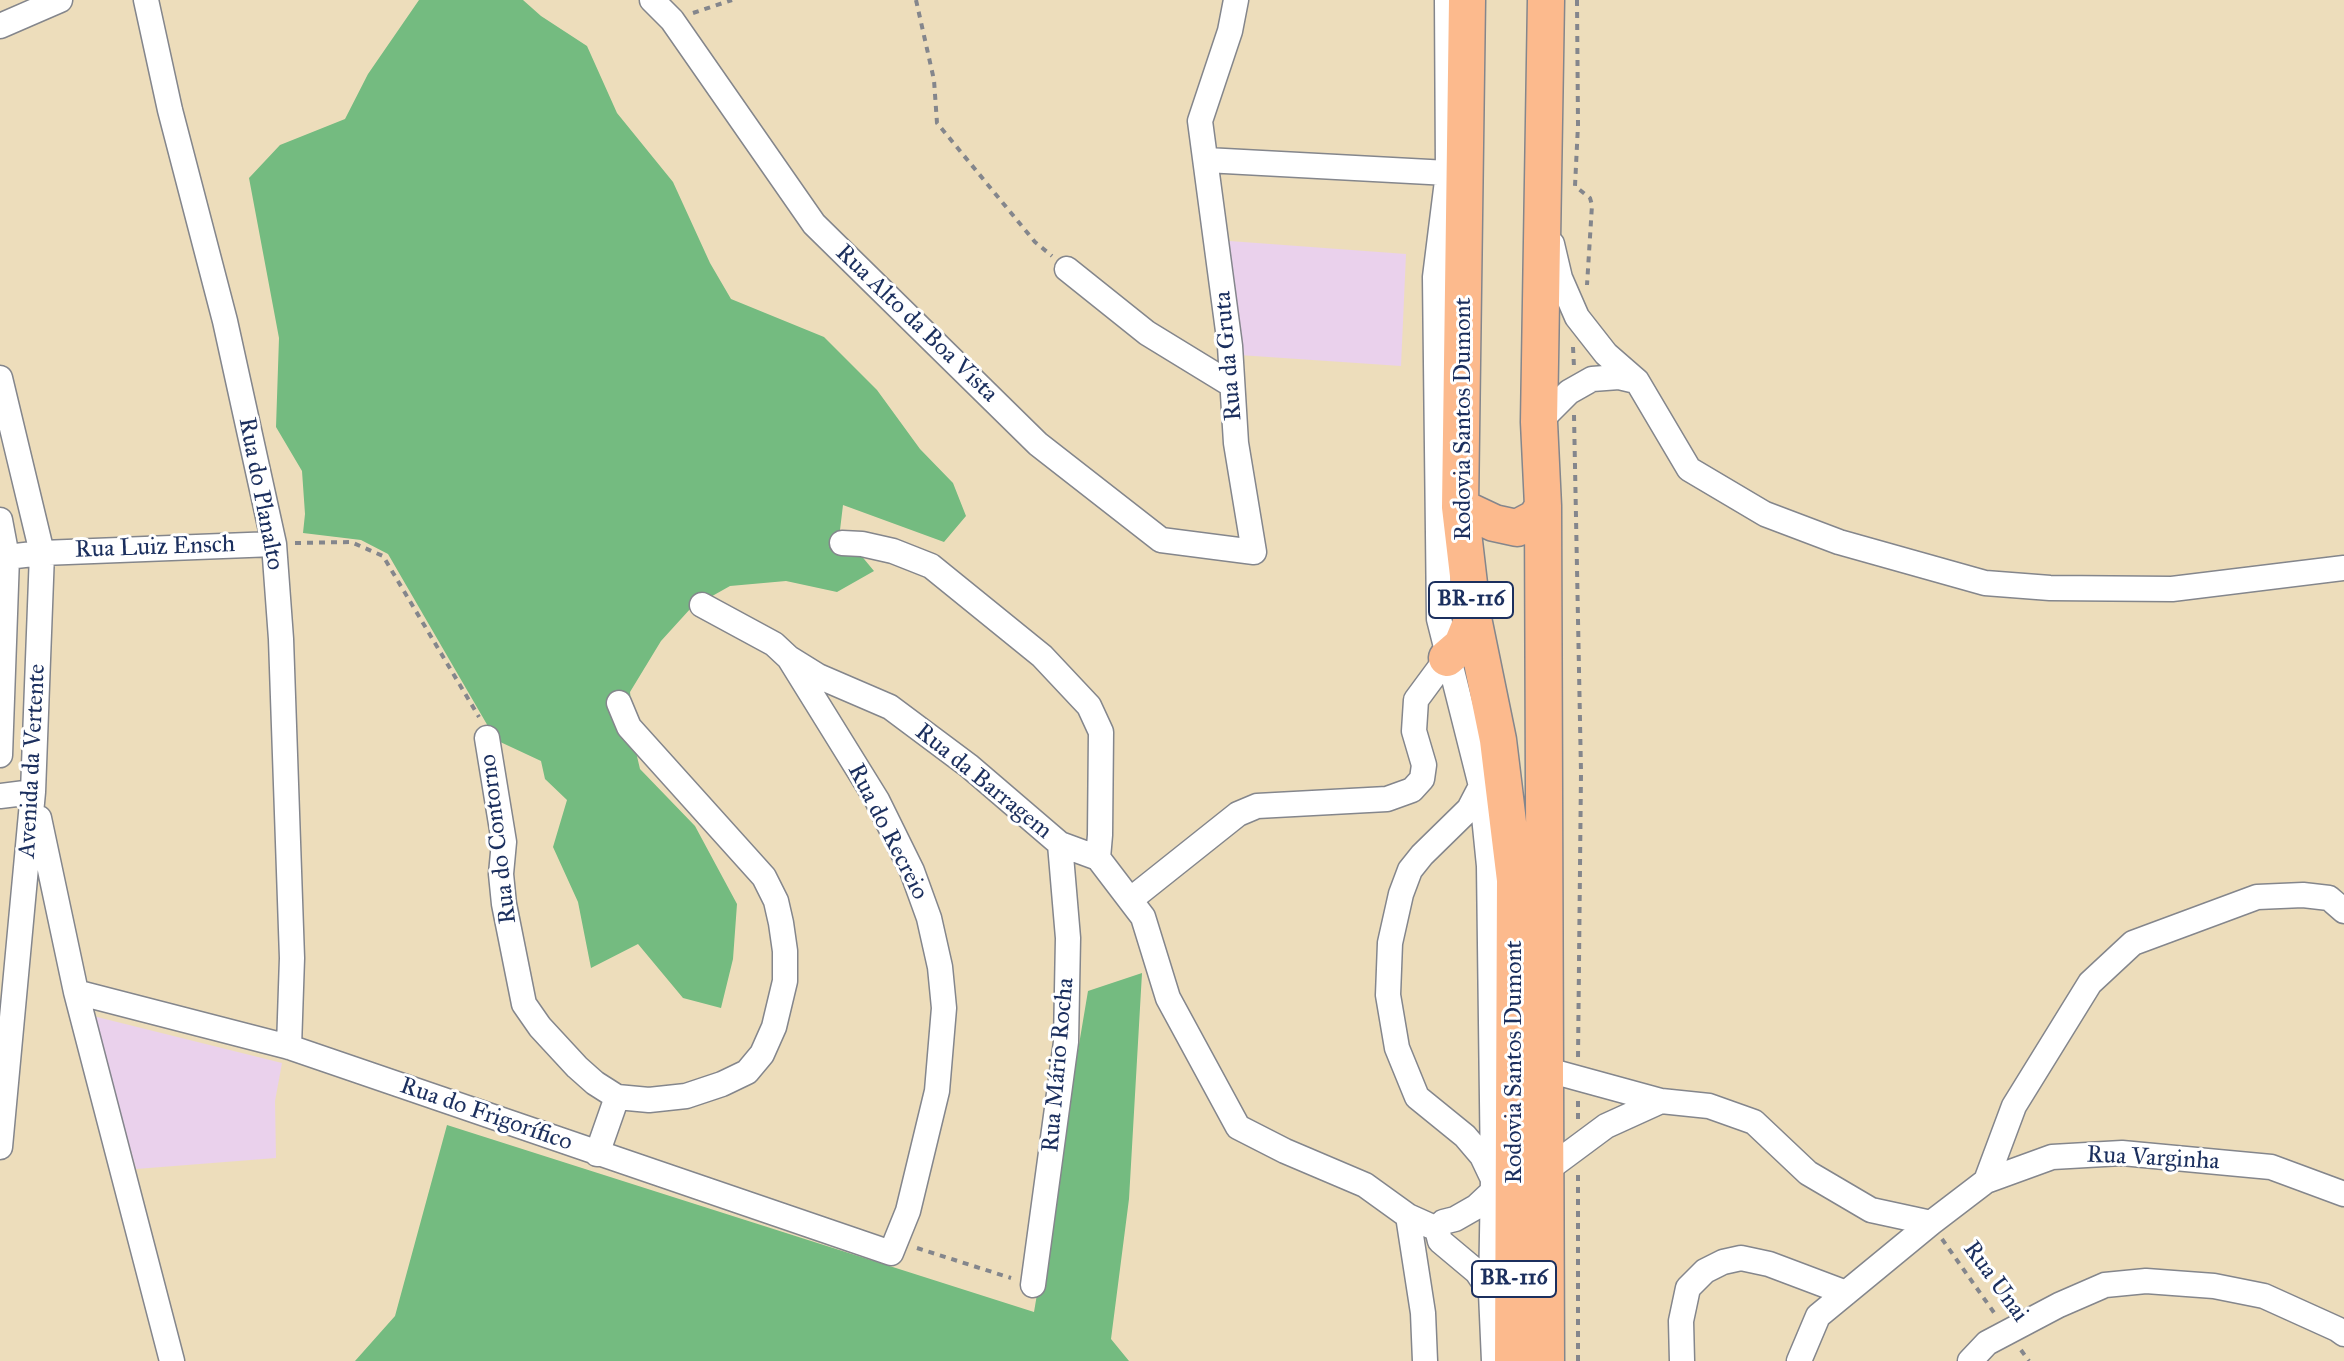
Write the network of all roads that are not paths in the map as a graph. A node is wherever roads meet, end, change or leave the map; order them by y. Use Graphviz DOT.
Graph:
graph roads {
  1 [pos="146,0"];
  2 [pos="652,0"];
  3 [pos="1236,0"];
  4 [pos="1447,0"];
  5 [pos="1467,0"];
  6 [pos="1546,0"];
  7 [pos="48,2"];
  8 [pos="0,26"];
  9 [pos="1206,160"];
  10 [pos="1448,173"];
  11 [pos="1544,187"];
  12 [pos="1067,269"];
  13 [pos="0,378"];
  14 [pos="1637,381"];
  15 [pos="1232,385"];
  16 [pos="1539,422"];
  17 [pos="1453,489"];
  18 [pos="1543,506"];
  19 [pos="0,520"];
  20 [pos="842,543"];
  21 [pos="274,544"];
  22 [pos="1254,552"];
  23 [pos="42,553"];
  24 [pos="7,557"];
  25 [pos="2344,568"];
  26 [pos="702,605"];
  27 [pos="1473,618"];
  28 [pos="789,658"];
  29 [pos="1447,658"];
  30 [pos="619,703"];
  31 [pos="487,738"];
  32 [pos="0,755"];
  33 [pos="1481,786"];
  34 [pos="33,792"];
  35 [pos="0,796"];
  36 [pos="1060,844"];
  37 [pos="1098,858"];
  38 [pos="1130,900"];
  39 [pos="2344,911"];
  40 [pos="76,992"];
  41 [pos="289,1047"];
  42 [pos="1561,1074"];
  43 [pos="617,1097"];
  44 [pos="1661,1101"];
  45 [pos="0,1147"];
  46 [pos="597,1154"];
  47 [pos="1544,1172"];
  48 [pos="1986,1181"];
  49 [pos="1493,1185"];
  50 [pos="2344,1194"];
  51 [pos="1408,1216"];
  52 [pos="1931,1223"];
  53 [pos="1437,1229"];
  54 [pos="891,1253"];
  55 [pos="1033,1285"];
  56 [pos="1491,1293"];
  57 [pos="1846,1293"];
  58 [pos="2344,1334"];
  59 [pos="172,1361"];
  60 [pos="1425,1361"];
  61 [pos="1494,1361"];
  62 [pos="1513,1361"];
  63 [pos="1546,1361"];
  64 [pos="1682,1361"];
  65 [pos="1799,1361"];
  66 [pos="1970,1361"];
  1 -- 21 [label="street, Rua do Planalto"];
  2 -- 22 [label="street, Rua Alto da Boa Vista"];
  3 -- 9 [label="street, Rua da Gruta"];
  4 -- 10 [label="street"];
  5 -- 17 [label="highway, Rodovia Santos Dumont / BR-116"];
  6 -- 11 [label="highway, Rodovia Santos Dumont / BR-116"];
  7 -- 8 [label="street"];
  9 -- 10 [label="street"];
  9 -- 15 [label="street, Rua da Gruta"];
  10 -- 17 [label="street"];
  11 -- 14 [label="street"];
  11 -- 16 [label="highway, Rodovia Santos Dumont / BR-116"];
  12 -- 15 [label="street"];
  13 -- 23 [label="street, Avenida da Vertente"];
  14 -- 16 [label="street"];
  14 -- 25 [label="street"];
  15 -- 22 [label="street, Rua da Gruta"];
  16 -- 18 [label="highway, Rodovia Santos Dumont / BR-116"];
  17 -- 18 [label="highway"];
  17 -- 27 [label="highway, Rodovia Santos Dumont / BR-116"];
  17 -- 29 [label="street"];
  18 -- 42 [label="highway, Rodovia Santos Dumont / BR-116"];
  19 -- 24 [label="street, Avenida da Vertente"];
  20 -- 37 [label="street"];
  21 -- 23 [label="street, Rua Luiz Ensch"];
  21 -- 41 [label="street, Rua do Planalto"];
  23 -- 24 [label="street, Rua Luiz Ensch"];
  23 -- 34 [label="street, Avenida da Vertente"];
  24 -- 32 [label="street, Avenida da Vertente"];
  26 -- 28 [label="street, Rua da Barragem"];
  27 -- 29 [label="highway"];
  27 -- 62 [label="highway, Rodovia Santos Dumont / BR-116"];
  28 -- 36 [label="street, Rua da Barragem"];
  28 -- 54 [label="street, Rua do Recreio"];
  29 -- 33 [label="street"];
  29 -- 38 [label="street"];
  30 -- 43 [label="street"];
  31 -- 43 [label="street, Rua do Contorno"];
  33 -- 49 [label="street"];
  33 -- 49 [label="street"];
  34 -- 35 [label="street"];
  34 -- 40 [label="street"];
  34 -- 45 [label="street, Avenida da Vertente"];
  36 -- 37 [label="street, Rua da Barragem"];
  36 -- 55 [label="street, Rua Mário Rocha"];
  37 -- 38 [label="street"];
  38 -- 51 [label="street"];
  39 -- 48 [label="street"];
  40 -- 41 [label="street, Rua do Frigorífico"];
  40 -- 59 [label="street"];
  41 -- 46 [label="street, Rua do Frigorífico"];
  42 -- 44 [label="street"];
  42 -- 47 [label="highway, Rodovia Santos Dumont / BR-116"];
  43 -- 46 [label="street"];
  44 -- 47 [label="street"];
  44 -- 52 [label="street"];
  46 -- 54 [label="street, Rua do Frigorífico"];
  47 -- 63 [label="highway, Rodovia Santos Dumont / BR-116"];
  48 -- 50 [label="street, Rua Varginha"];
  48 -- 52 [label="street, Rua Varginha"];
  49 -- 53 [label="street"];
  49 -- 56 [label="street"];
  51 -- 53 [label="street"];
  51 -- 60 [label="street"];
  52 -- 57 [label="street, Rua Varginha"];
  53 -- 56 [label="street"];
  56 -- 61 [label="street"];
  57 -- 64 [label="street"];
  57 -- 65 [label="street, Rua Varginha"];
  58 -- 66 [label="street"];
}
